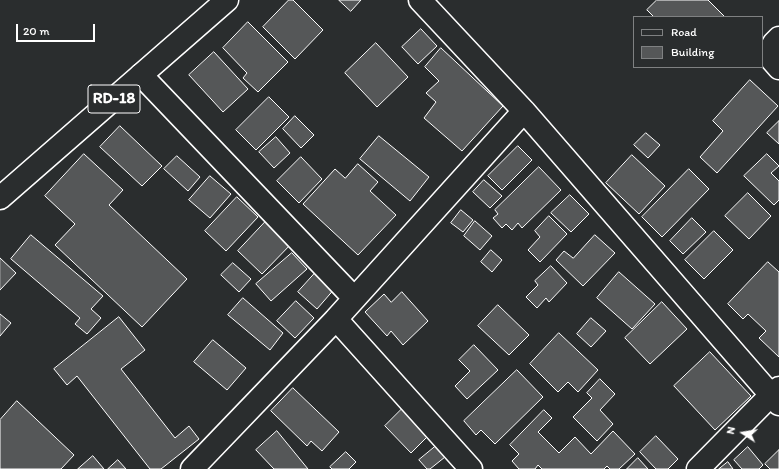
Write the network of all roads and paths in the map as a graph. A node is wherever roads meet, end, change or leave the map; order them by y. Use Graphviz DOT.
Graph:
graph roads {
  1 [pos="227,0"];
  2 [pos="420,0"];
  3 [pos="779,38"];
  4 [pos="779,68"];
  5 [pos="141,75"];
  6 [pos="524,111"];
  7 [pos="0,198"];
  8 [pos="354,298"];
  9 [pos="336,318"];
  10 [pos="776,396"];
  11 [pos="192,469"];
  12 [pos="471,469"];
  13 [pos="698,469"];
  1 -- 5 [label="street, RD-18"];
  2 -- 6 [label="street"];
  3 -- 4 [label="street"];
  5 -- 7 [label="street, RD-18"];
  5 -- 8 [label="street"];
  6 -- 8 [label="street"];
  6 -- 10 [label="street"];
  8 -- 9 [label="street"];
  9 -- 11 [label="street"];
  9 -- 12 [label="street"];
  10 -- 13 [label="street"];
}
